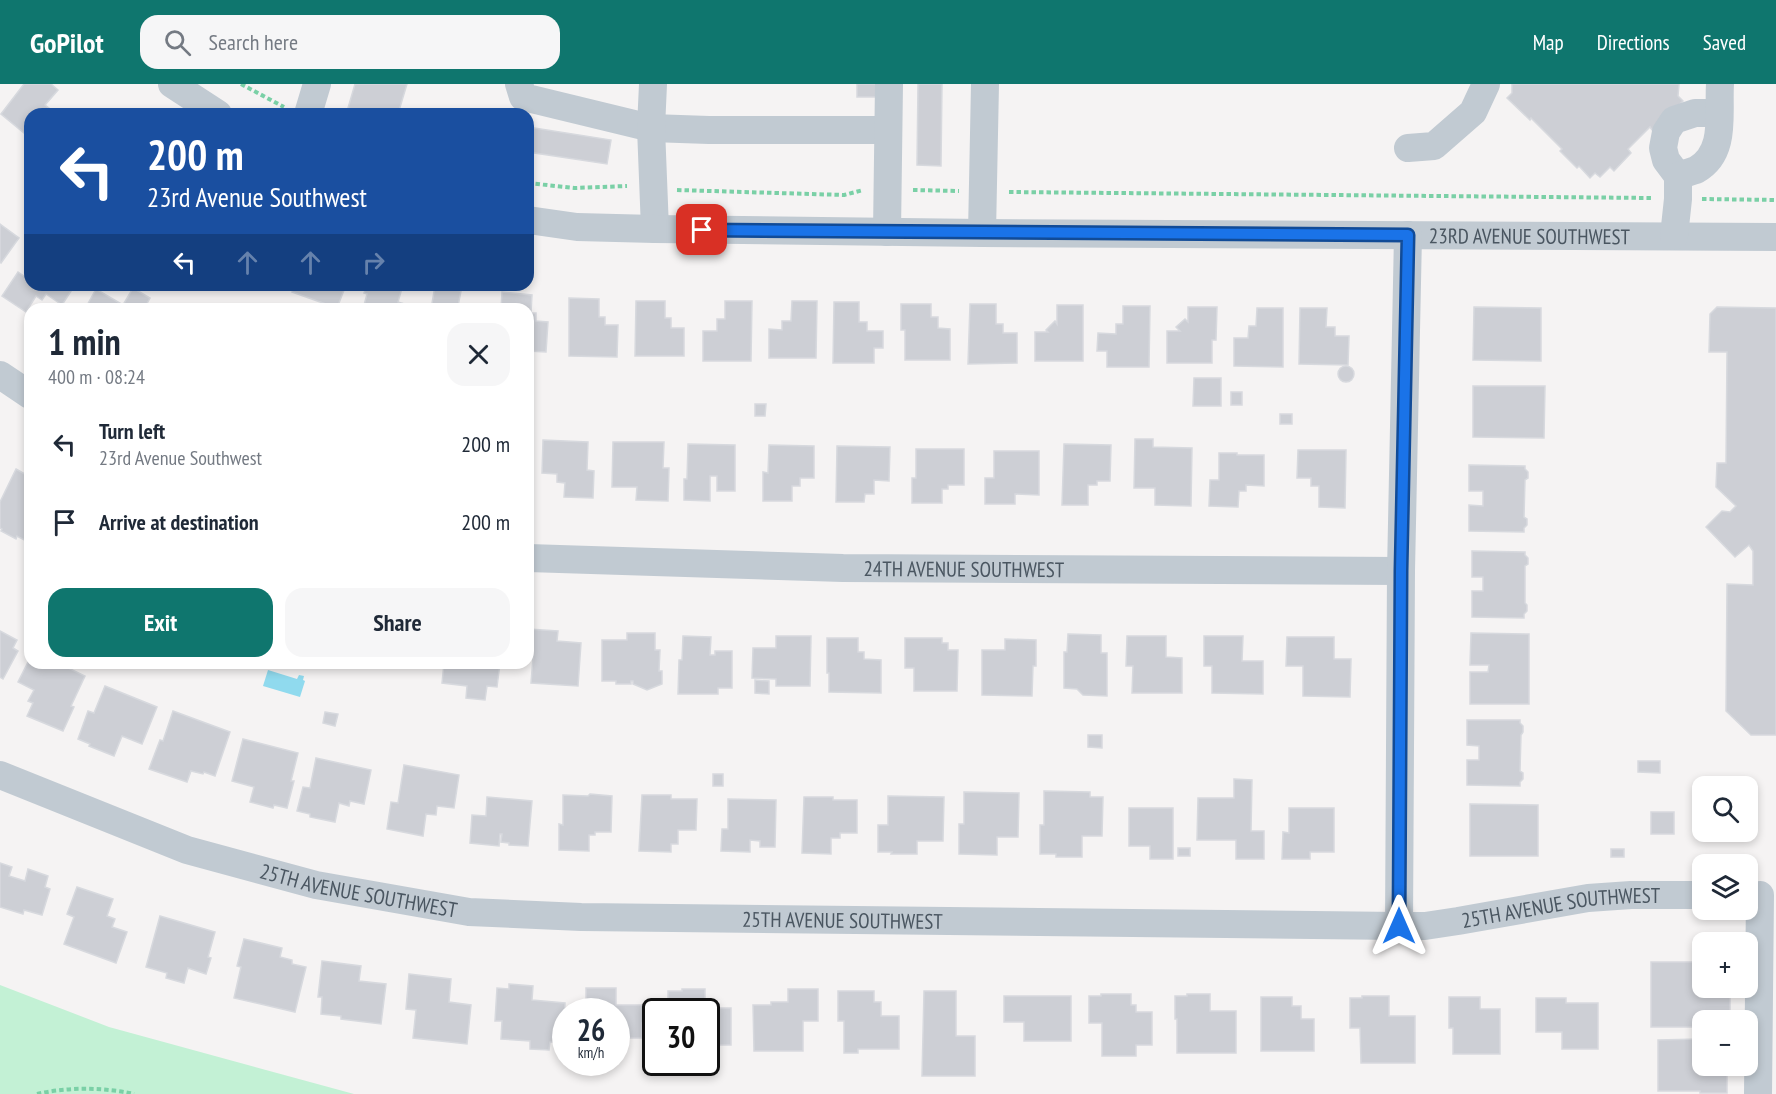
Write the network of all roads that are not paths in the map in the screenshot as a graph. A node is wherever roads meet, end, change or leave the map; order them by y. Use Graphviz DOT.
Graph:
graph roads {
  1 [pos="172,84"];
  2 [pos="317,84"];
  3 [pos="519,84"];
  4 [pos="653,84"];
  5 [pos="889,84"];
  6 [pos="985,84"];
  7 [pos="1486,84"];
  8 [pos="1720,84"];
  9 [pos="209,108"];
  10 [pos="302,108"];
  11 [pos="1719,113"];
  12 [pos="651,128"];
  13 [pos="888,130"];
  14 [pos="1408,148"];
  15 [pos="1678,187"];
  16 [pos="534,221"];
  17 [pos="656,229"];
  18 [pos="887,232"];
  19 [pos="982,233"];
  20 [pos="1408,235"];
  21 [pos="1674,236"];
  22 [pos="1776,237"];
  23 [pos="0,375"];
  24 [pos="24,391"];
  25 [pos="534,558"];
  26 [pos="1401,571"];
  27 [pos="0,775"];
  28 [pos="1692,895"];
  29 [pos="1761,895"];
  30 [pos="1399,926"];
  31 [pos="1758,1094"];
  1 -- 9 [label="street"];
  2 -- 10 [label="street"];
  3 -- 12 [label="street"];
  4 -- 12 [label="street"];
  5 -- 13 [label="street"];
  6 -- 19 [label="street"];
  7 -- 14 [label="street"];
  8 -- 11 [label="street"];
  11 -- 15 [label="street"];
  11 -- 15 [label="street"];
  12 -- 13 [label="street"];
  12 -- 17 [label="street"];
  13 -- 18 [label="street"];
  15 -- 21 [label="street"];
  16 -- 17 [label="street, 23RD AVENUE SOUTHWEST"];
  17 -- 18 [label="street, 23RD AVENUE SOUTHWEST"];
  18 -- 19 [label="street, 23RD AVENUE SOUTHWEST"];
  19 -- 20 [label="street, 23RD AVENUE SOUTHWEST"];
  20 -- 21 [label="street, 23RD AVENUE SOUTHWEST"];
  20 -- 26 [label="street"];
  21 -- 22 [label="street, 23RD AVENUE SOUTHWEST"];
  23 -- 24 [label="street"];
  25 -- 26 [label="street, 24TH AVENUE SOUTHWEST"];
  26 -- 30 [label="street"];
  27 -- 30 [label="street, 25TH AVENUE SOUTHWEST"];
  28 -- 30 [label="street, 25TH AVENUE SOUTHWEST"];
  29 -- 31 [label="street"];
}
